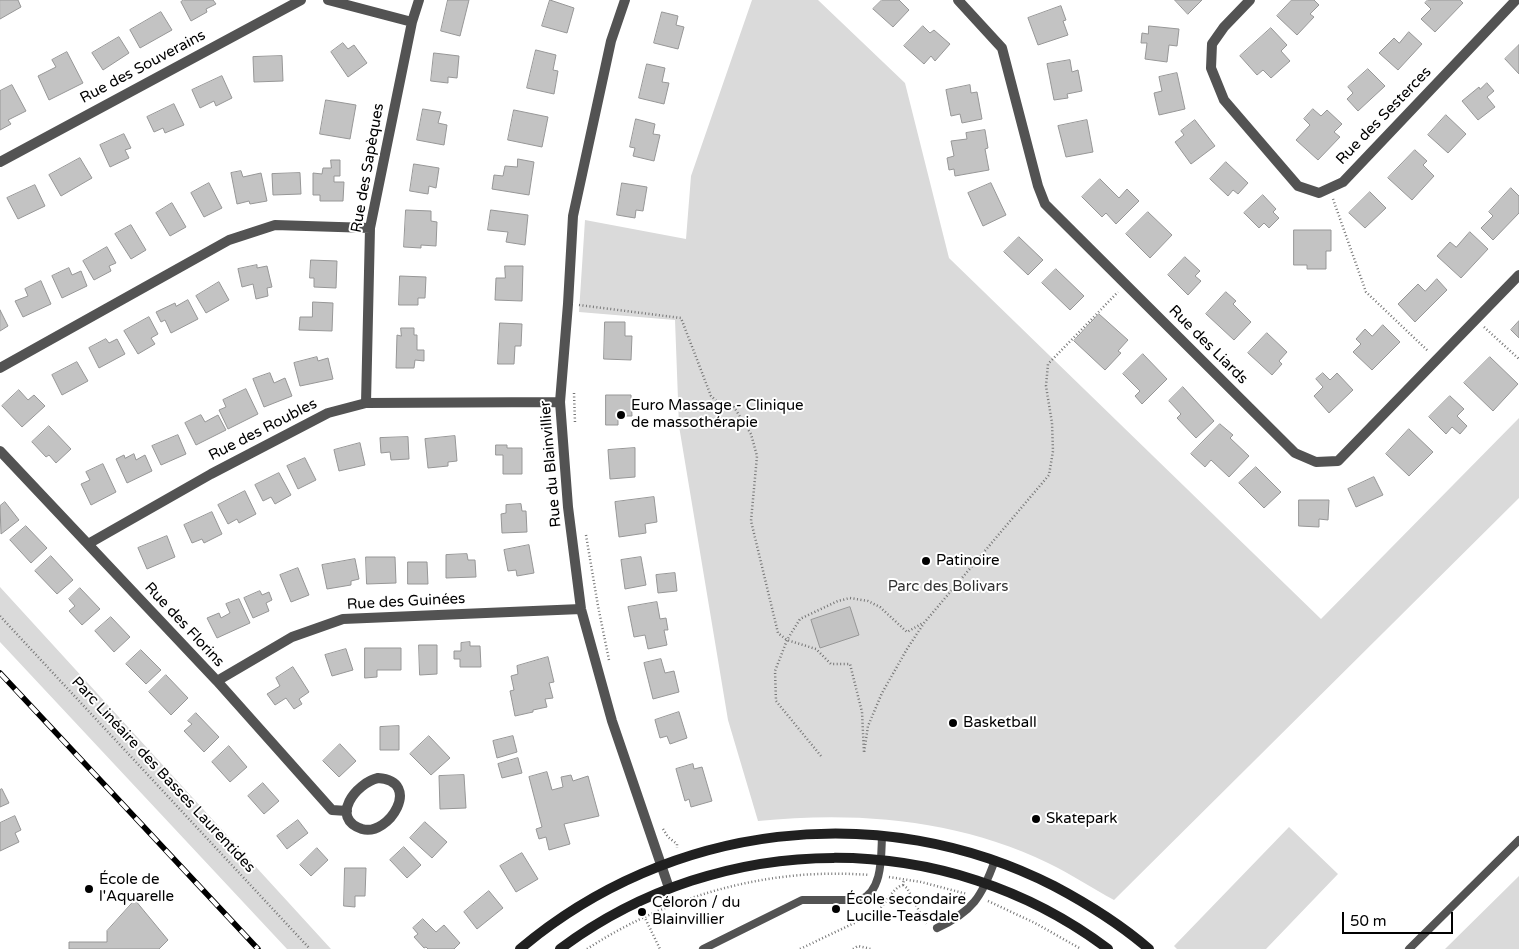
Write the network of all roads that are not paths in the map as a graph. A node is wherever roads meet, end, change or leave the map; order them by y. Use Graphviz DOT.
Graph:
graph roads {
  1 [pos="300,0"];
  2 [pos="328,0"];
  3 [pos="419,0"];
  4 [pos="625,0"];
  5 [pos="958,0"];
  6 [pos="1250,0"];
  7 [pos="1516,0"];
  8 [pos="412,22"];
  9 [pos="0,162"];
  10 [pos="370,228"];
  11 [pos="1519,275"];
  12 [pos="0,368"];
  13 [pos="560,402"];
  14 [pos="366,403"];
  15 [pos="0,452"];
  16 [pos="88,544"];
  17 [pos="581,609"];
  18 [pos="217,681"];
  19 [pos="347,811"];
  20 [pos="882,836"];
  21 [pos="1519,840"];
  22 [pos="880,860"];
  23 [pos="995,860"];
  24 [pos="661,866"];
  25 [pos="987,884"];
  26 [pos="669,888"];
  27 [pos="937,928"];
  28 [pos="520,949"];
  29 [pos="560,949"];
  30 [pos="703,949"];
  31 [pos="1108,949"];
  32 [pos="1149,949"];
  33 [pos="1409,949"];
  1 -- 9 [label="street, Rue des Souverains"];
  2 -- 8 [label="street"];
  3 -- 8 [label="street, Rue des Sapèques"];
  4 -- 13 [label="street, Rue du Blainvillier"];
  5 -- 11 [label="street, Rue des Liards"];
  6 -- 7 [label="street, Rue des Sesterces"];
  8 -- 10 [label="street, Rue des Sapèques"];
  10 -- 12 [label="street"];
  10 -- 14 [label="street, Rue des Sapèques"];
  13 -- 14 [label="street, Rue des Roubles"];
  13 -- 17 [label="street, Rue du Blainvillier"];
  14 -- 16 [label="street, Rue des Roubles"];
  15 -- 16 [label="street, Rue des Florins"];
  16 -- 18 [label="street, Rue des Florins"];
  17 -- 18 [label="street, Rue des Guinées"];
  17 -- 24 [label="street, Rue du Blainvillier"];
  18 -- 19 [label="street, Rue des Florins"];
  19 -- 19 [label="street, Rue des Florins"];
  20 -- 22 [label="lane"];
  20 -- 23 [label="street"];
  20 -- 24 [label="street"];
  21 -- 33 [label="lane"];
  22 -- 25 [label="street"];
  22 -- 26 [label="street"];
  22 -- 30 [label="lane"];
  23 -- 25 [label="lane"];
  23 -- 32 [label="street"];
  24 -- 26 [label="street, Rue du Blainvillier"];
  24 -- 28 [label="street"];
  25 -- 27 [label="lane"];
  25 -- 31 [label="street"];
  26 -- 29 [label="street"];
}
